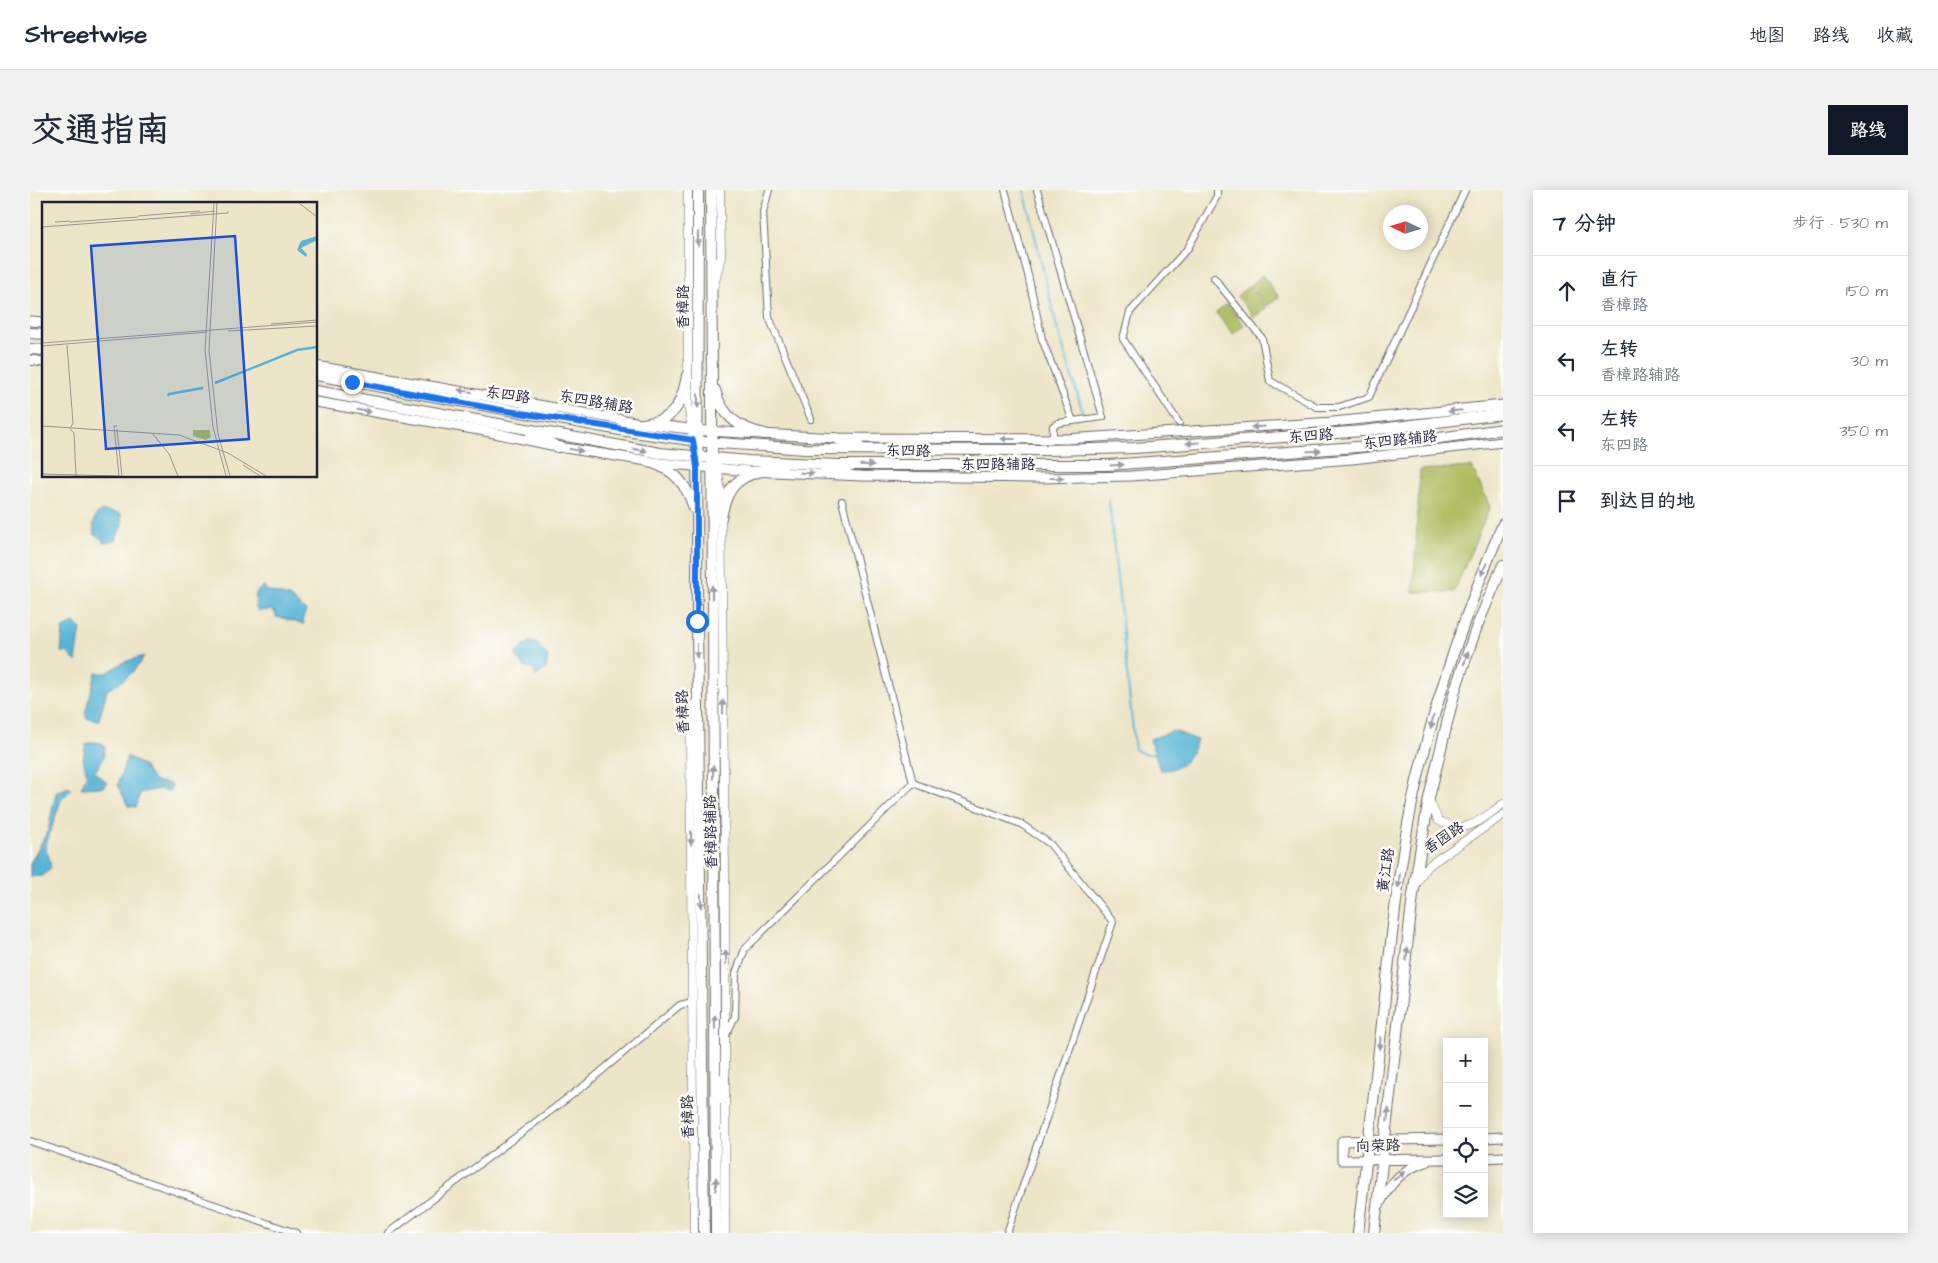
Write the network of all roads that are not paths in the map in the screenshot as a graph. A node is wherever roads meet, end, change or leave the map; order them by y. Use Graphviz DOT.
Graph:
graph roads {
  1 [pos="688,190"];
  2 [pos="698,190"];
  3 [pos="711,190"];
  4 [pos="720,190"];
  5 [pos="768,190"];
  6 [pos="1005,190"];
  7 [pos="1037,190"];
  8 [pos="1217,190"];
  9 [pos="1466,190"];
  10 [pos="1214,278"];
  11 [pos="713,293"];
  12 [pos="318,366"];
  13 [pos="712,374"];
  14 [pos="688,375"];
  15 [pos="318,376"];
  16 [pos="318,390"];
  17 [pos="318,402"];
  18 [pos="525,402"];
  19 [pos="1503,405"];
  20 [pos="1503,414"];
  21 [pos="811,419"];
  22 [pos="564,420"];
  23 [pos="1073,421"];
  24 [pos="1179,423"];
  25 [pos="647,424"];
  26 [pos="602,427"];
  27 [pos="518,428"];
  28 [pos="1503,429"];
  29 [pos="695,430"];
  30 [pos="712,431"];
  31 [pos="764,434"];
  32 [pos="835,438"];
  33 [pos="1053,439"];
  34 [pos="695,441"];
  35 [pos="1503,442"];
  36 [pos="713,443"];
  37 [pos="558,446"];
  38 [pos="867,449"];
  39 [pos="697,460"];
  40 [pos="649,462"];
  41 [pos="714,463"];
  42 [pos="796,463"];
  43 [pos="814,464"];
  44 [pos="758,471"];
  45 [pos="849,475"];
  46 [pos="842,501"];
  47 [pos="697,518"];
  48 [pos="721,518"];
  49 [pos="1503,524"];
  50 [pos="1503,565"];
  51 [pos="698,685"];
  52 [pos="913,783"];
  53 [pos="1429,798"];
  54 [pos="1503,804"];
  55 [pos="1503,815"];
  56 [pos="1414,894"];
  57 [pos="693,1002"];
  58 [pos="724,1037"];
  59 [pos="724,1078"];
  60 [pos="716,1117"];
  61 [pos="1503,1137"];
  62 [pos="1488,1138"];
  63 [pos="1443,1139"];
  64 [pos="1369,1140"];
  65 [pos="1385,1140"];
  66 [pos="30,1141"];
  67 [pos="1503,1157"];
  68 [pos="1488,1158"];
  69 [pos="1436,1159"];
  70 [pos="1443,1159"];
  71 [pos="1367,1160"];
  72 [pos="1382,1160"];
  73 [pos="1361,1208"];
  74 [pos="1376,1210"];
  75 [pos="296,1233"];
  76 [pos="388,1233"];
  77 [pos="694,1233"];
  78 [pos="704,1233"];
  79 [pos="716,1233"];
  80 [pos="725,1233"];
  81 [pos="1007,1233"];
  82 [pos="1358,1233"];
  83 [pos="1374,1233"];
  1 -- 14 [label="street"];
  2 -- 29 [label="main road, 香樟路, one-way"];
  3 -- 11 [label="main road, 香樟路"];
  4 -- 11 [label="street, 香樟路"];
  5 -- 21 [label="street"];
  6 -- 23 [label="street"];
  7 -- 23 [label="street"];
  8 -- 24 [label="street"];
  9 -- 10 [label="street"];
  11 -- 13 [label="main road, 香樟路"];
  18 -- 12 [label="main road, 东四路辅路, one-way"];
  13 -- 30 [label="main road, 香樟路"];
  13 -- 31 [label="main road"];
  14 -- 25 [label="main road"];
  14 -- 29 [label="street"];
  15 -- 22 [label="main road, 东四路"];
  16 -- 27 [label="main road, 东四路"];
  17 -- 37 [label="main road, one-way"];
  18 -- 22 [label="main road"];
  18 -- 25 [label="main road, 东四路辅路"];
  19 -- 33 [label="main road, 东四路辅路, one-way"];
  20 -- 38 [label="main road, 东四路, one-way"];
  22 -- 26 [label="main road, 东四路"];
  23 -- 33 [label="street"];
  25 -- 26 [label="main road"];
  25 -- 29 [label="main road, 东四路辅路"];
  26 -- 34 [label="main road, 东四路"];
  27 -- 37 [label="main road"];
  27 -- 39 [label="main road, 东四路, one-way"];
  43 -- 28 [label="main road, 东四路, one-way"];
  29 -- 30 [label="main road, 东四路辅路"];
  29 -- 34 [label="main road, 香樟路"];
  30 -- 31 [label="main road, 东四路辅路"];
  30 -- 36 [label="main road, 香樟路"];
  31 -- 32 [label="main road, 东四路辅路"];
  33 -- 32 [label="main road, 东四路辅路, one-way"];
  32 -- 38 [label="main road"];
  34 -- 36 [label="main road, 东四路"];
  34 -- 39 [label="main road, 香樟路"];
  45 -- 35 [label="main road, 东四路辅路, one-way"];
  36 -- 38 [label="main road, 东四路"];
  36 -- 41 [label="main road, 香樟路"];
  37 -- 40 [label="main road, one-way"];
  39 -- 40 [label="main road"];
  39 -- 41 [label="main road, 东四路"];
  39 -- 47 [label="main road, 香樟路"];
  40 -- 47 [label="main road"];
  41 -- 42 [label="main road, 东四路"];
  41 -- 44 [label="main road, 东四路辅路"];
  41 -- 48 [label="street, 香樟路辅路"];
  60 -- 41 [label="main road, 香樟路, one-way"];
  42 -- 43 [label="main road, 东四路"];
  42 -- 44 [label="main road"];
  43 -- 45 [label="main road"];
  44 -- 45 [label="main road, 东四路辅路, one-way"];
  44 -- 48 [label="main road"];
  46 -- 52 [label="street"];
  47 -- 51 [label="main road, 香樟路, one-way"];
  58 -- 48 [label="street, 香樟路辅路, one-way"];
  49 -- 64 [label="main road, 黄江路, one-way"];
  53 -- 50 [label="main road, 黄江路, one-way"];
  51 -- 57 [label="street, one-way"];
  51 -- 78 [label="main road, 香樟路, one-way"];
  52 -- 58 [label="street"];
  52 -- 81 [label="street"];
  53 -- 54 [label="street, 香园路"];
  53 -- 56 [label="main road, 黄江路"];
  55 -- 56 [label="street, 香园路"];
  65 -- 56 [label="main road, 黄江路, one-way"];
  57 -- 76 [label="street"];
  57 -- 77 [label="street"];
  58 -- 59 [label="street, 香樟路辅路"];
  59 -- 60 [label="main road"];
  59 -- 80 [label="street, 香樟路辅路"];
  79 -- 60 [label="main road, 香樟路, one-way"];
  61 -- 62 [label="main road"];
  63 -- 65 [label="main road, 向荣路"];
  64 -- 65 [label="main road, 向荣路"];
  64 -- 71 [label="main road, 黄江路"];
  64 -- 71 [label="main road, 向荣路"];
  65 -- 72 [label="main road, 黄江路"];
  66 -- 75 [label="street"];
  67 -- 68 [label="main road"];
  69 -- 70 [label="main road, 向荣路"];
  69 -- 72 [label="main road, 向荣路"];
  74 -- 69 [label="main road, one-way"];
  71 -- 72 [label="main road, 向荣路"];
  71 -- 73 [label="main road, 黄江路"];
  72 -- 74 [label="main road, 黄江路"];
  73 -- 74 [label="main road"];
  73 -- 82 [label="main road, 黄江路"];
  74 -- 83 [label="main road, 黄江路"];
}
